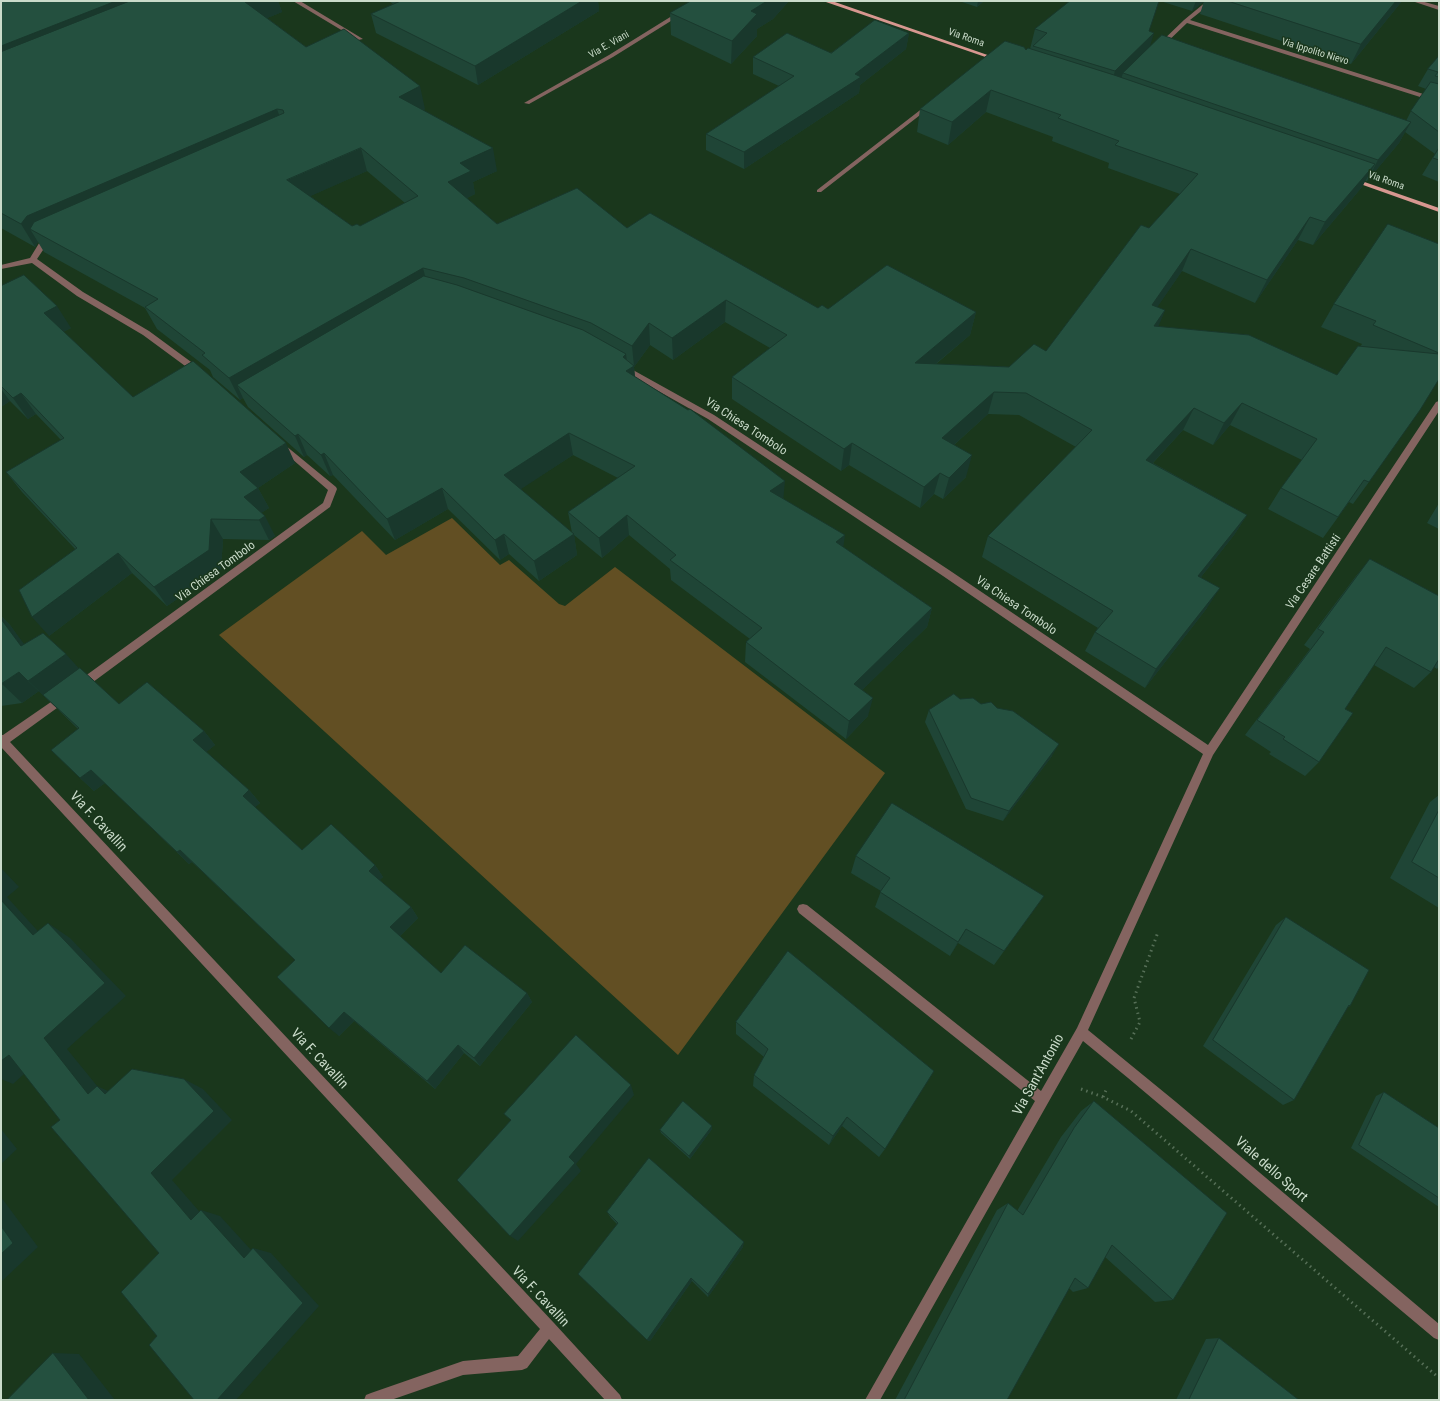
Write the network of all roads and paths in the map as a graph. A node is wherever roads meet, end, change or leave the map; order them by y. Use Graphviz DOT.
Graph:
graph roads {
  1 [pos="296,1"];
  2 [pos="700,1"];
  3 [pos="826,1"];
  4 [pos="1211,1"];
  5 [pos="1415,1"];
  6 [pos="1439,8"];
  7 [pos="1186,22"];
  8 [pos="360,39"];
  9 [pos="1153,53"];
  10 [pos="993,58"];
  11 [pos="986,62"];
  12 [pos="1007,62"];
  13 [pos="937,100"];
  14 [pos="1439,101"];
  15 [pos="528,103"];
  16 [pos="1342,176"];
  17 [pos="819,191"];
  18 [pos="1439,210"];
  19 [pos="58,236"];
  20 [pos="33,260"];
  21 [pos="1,267"];
  22 [pos="617,364"];
  23 [pos="207,379"];
  24 [pos="1439,404"];
  25 [pos="273,438"];
  26 [pos="2,741"];
  27 [pos="1208,752"];
  28 [pos="803,909"];
  29 [pos="1161,924"];
  30 [pos="1140,1022"];
  31 [pos="1081,1032"];
  32 [pos="1054,1079"];
  33 [pos="1043,1100"];
  34 [pos="549,1328"];
  35 [pos="1439,1333"];
  36 [pos="1439,1378"];
  37 [pos="371,1400"];
  38 [pos="616,1400"];
  39 [pos="872,1400"];
  1 -- 8 [label="street"];
  2 -- 15 [label="street, Via E. Viani"];
  3 -- 10 [label="main road, Via Roma"];
  4 -- 7 [label="street"];
  5 -- 6 [label="street"];
  7 -- 9 [label="street"];
  7 -- 14 [label="street, Via Ippolito Nievo"];
  10 -- 11 [label="street"];
  10 -- 12 [label="main road, Via Roma"];
  13 -- 17 [label="street"];
  16 -- 18 [label="main road, Via Roma"];
  19 -- 20 [label="street"];
  20 -- 21 [label="street"];
  20 -- 23 [label="street"];
  22 -- 27 [label="street, Via Chiesa Tombolo"];
  24 -- 27 [label="street, Via Cesare Battisti"];
  25 -- 26 [label="street, Via Chiesa Tombolo"];
  26 -- 34 [label="street, Via F. Cavallin"];
  27 -- 31 [label="street, Via Sant'Antonio"];
  28 -- 33 [label="street"];
  29 -- 30 [label="path"];
  31 -- 32 [label="street, Via Sant'Antonio"];
  31 -- 35 [label="street, Viale dello Sport"];
  32 -- 33 [label="street, Via Sant'Antonio"];
  32 -- 36 [label="path"];
  33 -- 39 [label="street, Via Sant'Antonio"];
  34 -- 37 [label="street"];
  34 -- 38 [label="street, Via F. Cavallin"];
}
